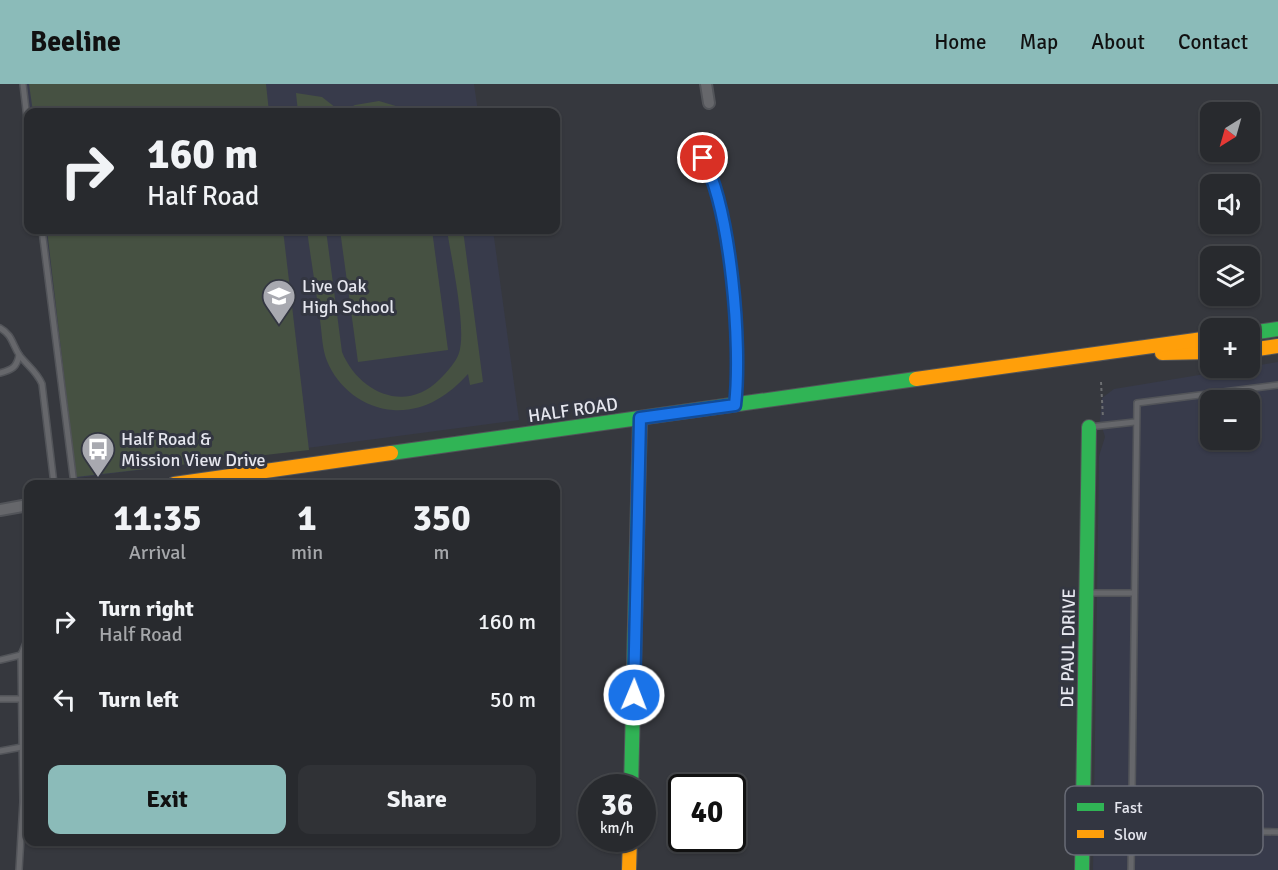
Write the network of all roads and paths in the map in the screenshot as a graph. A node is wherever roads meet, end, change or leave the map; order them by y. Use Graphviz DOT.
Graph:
graph roads {
  1 [pos="23,84"];
  2 [pos="706,84"];
  3 [pos="709,103"];
  4 [pos="26,108"];
  5 [pos="696,146"];
  6 [pos="43,234"];
  7 [pos="0,328"];
  8 [pos="1278,329"];
  9 [pos="1260,332"];
  10 [pos="1200,339"];
  11 [pos="1278,346"];
  12 [pos="1260,349"];
  13 [pos="1200,352"];
  14 [pos="19,355"];
  15 [pos="1084,355"];
  16 [pos="0,373"];
  17 [pos="1101,382"];
  18 [pos="1278,385"];
  19 [pos="735,405"];
  20 [pos="640,418"];
  21 [pos="1136,422"];
  22 [pos="1104,423"];
  23 [pos="1089,427"];
  24 [pos="54,480"];
  25 [pos="73,480"];
  26 [pos="202,480"];
  27 [pos="24,506"];
  28 [pos="0,510"];
  29 [pos="1088,592"];
  30 [pos="1134,594"];
  31 [pos="24,648"];
  32 [pos="21,655"];
  33 [pos="0,660"];
  34 [pos="0,699"];
  35 [pos="21,699"];
  36 [pos="22,747"];
  37 [pos="0,751"];
  38 [pos="632,774"];
  39 [pos="1085,786"];
  40 [pos="1132,786"];
  41 [pos="1263,832"];
  42 [pos="1278,832"];
  43 [pos="630,852"];
  44 [pos="1083,855"];
  45 [pos="19,870"];
  46 [pos="629,870"];
  47 [pos="1082,870"];
  1 -- 4 [label="lane"];
  2 -- 3 [label="street"];
  5 -- 19 [label="lane"];
  6 -- 25 [label="lane"];
  7 -- 14 [label="lane"];
  8 -- 9 [label="street"];
  10 -- 15 [label="street, HALF ROAD"];
  11 -- 12 [label="street"];
  13 -- 15 [label="street, HALF ROAD"];
  14 -- 16 [label="lane"];
  14 -- 24 [label="lane"];
  15 -- 19 [label="street, HALF ROAD"];
  17 -- 22 [label="path"];
  18 -- 21 [label="lane"];
  19 -- 20 [label="street, HALF ROAD"];
  20 -- 26 [label="street, HALF ROAD"];
  20 -- 38 [label="street"];
  21 -- 23 [label="lane"];
  21 -- 30 [label="lane"];
  23 -- 29 [label="street, DE PAUL DRIVE"];
  27 -- 28 [label="street"];
  29 -- 30 [label="lane"];
  29 -- 39 [label="street, DE PAUL DRIVE"];
  30 -- 40 [label="lane"];
  31 -- 32 [label="lane"];
  32 -- 33 [label="lane"];
  32 -- 35 [label="lane"];
  34 -- 35 [label="lane"];
  35 -- 36 [label="lane"];
  36 -- 37 [label="lane"];
  36 -- 45 [label="lane"];
  41 -- 42 [label="lane"];
  43 -- 46 [label="street"];
  44 -- 47 [label="street, DE PAUL DRIVE"];
}
